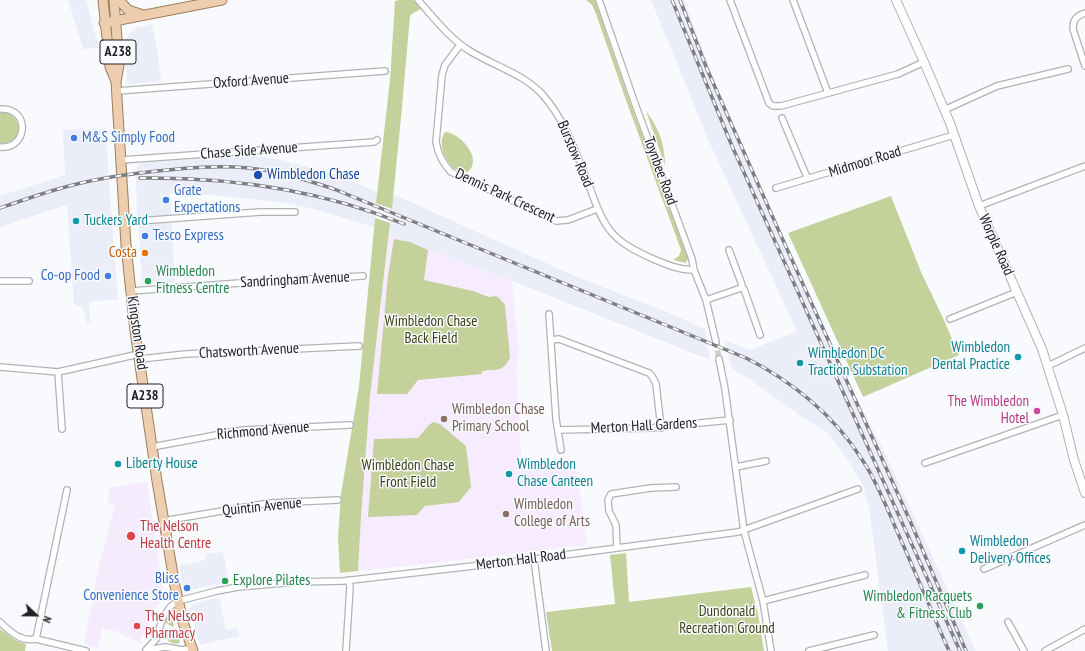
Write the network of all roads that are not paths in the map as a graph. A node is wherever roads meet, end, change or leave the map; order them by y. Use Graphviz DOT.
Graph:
graph roads {
  1 [pos="103,0"];
  2 [pos="114,0"];
  3 [pos="119,0"];
  4 [pos="222,0"];
  5 [pos="418,0"];
  6 [pos="599,0"];
  7 [pos="730,0"];
  8 [pos="793,0"];
  9 [pos="896,0"];
  10 [pos="1085,13"];
  11 [pos="144,16"];
  12 [pos="115,21"];
  13 [pos="104,23"];
  14 [pos="460,45"];
  15 [pos="924,62"];
  16 [pos="1085,66"];
  17 [pos="1068,68"];
  18 [pos="385,71"];
  19 [pos="117,86"];
  20 [pos="828,93"];
  21 [pos="0,109"];
  22 [pos="944,110"];
  23 [pos="782,118"];
  24 [pos="954,135"];
  25 [pos="377,140"];
  26 [pos="0,146"];
  27 [pos="121,160"];
  28 [pos="1085,166"];
  29 [pos="809,178"];
  30 [pos="776,188"];
  31 [pos="979,206"];
  32 [pos="598,209"];
  33 [pos="294,212"];
  34 [pos="125,222"];
  35 [pos="729,250"];
  36 [pos="694,270"];
  37 [pos="363,276"];
  38 [pos="29,280"];
  39 [pos="0,281"];
  40 [pos="741,288"];
  41 [pos="131,291"];
  42 [pos="1017,292"];
  43 [pos="706,300"];
  44 [pos="550,314"];
  45 [pos="950,319"];
  46 [pos="760,335"];
  47 [pos="551,340"];
  48 [pos="716,342"];
  49 [pos="359,346"];
  50 [pos="1085,348"];
  51 [pos="139,356"];
  52 [pos="719,359"];
  53 [pos="1048,366"];
  54 [pos="0,367"];
  55 [pos="58,372"];
  56 [pos="1062,414"];
  57 [pos="730,420"];
  58 [pos="350,424"];
  59 [pos="661,428"];
  60 [pos="62,430"];
  61 [pos="558,430"];
  62 [pos="152,447"];
  63 [pos="561,450"];
  64 [pos="766,461"];
  65 [pos="925,462"];
  66 [pos="736,467"];
  67 [pos="676,487"];
  68 [pos="858,489"];
  69 [pos="67,490"];
  70 [pos="1085,493"];
  71 [pos="338,500"];
  72 [pos="164,521"];
  73 [pos="1085,525"];
  74 [pos="744,531"];
  75 [pos="617,548"];
  76 [pos="534,559"];
  77 [pos="984,569"];
  78 [pos="866,576"];
  79 [pos="349,580"];
  80 [pos="178,601"];
  81 [pos="763,601"];
  82 [pos="0,622"];
  83 [pos="1008,622"];
  84 [pos="1085,629"];
  85 [pos="158,634"];
  86 [pos="874,635"];
  87 [pos="36,638"];
  88 [pos="165,647"];
  89 [pos="144,650"];
  90 [pos="192,650"];
  91 [pos="86,651"];
  92 [pos="346,651"];
  93 [pos="546,651"];
  94 [pos="771,651"];
  95 [pos="809,651"];
  96 [pos="1024,651"];
  97 [pos="1045,651"];
  1 -- 13 [label="main road, Kingston Road"];
  2 -- 12 [label="main road, Kingston Road"];
  3 -- 11 [label="main road"];
  4 -- 11 [label="main road, A238"];
  5 -- 14 [label="street, Burstow Road"];
  6 -- 36 [label="street, Toynbee Road"];
  7 -- 20 [label="street"];
  8 -- 20 [label="street"];
  9 -- 15 [label="main road, Worple Road"];
  10 -- 16 [label="street"];
  11 -- 12 [label="main road, A238"];
  12 -- 13 [label="main road, A238"];
  12 -- 19 [label="main road, Kingston Road / A238"];
  13 -- 19 [label="main road, Kingston Road / A238"];
  14 -- 32 [label="street, Burstow Road"];
  14 -- 32 [label="street, Dennis Park Crescent"];
  15 -- 20 [label="street"];
  15 -- 22 [label="main road, Worple Road"];
  17 -- 22 [label="street"];
  18 -- 19 [label="street, Oxford Avenue"];
  19 -- 27 [label="main road, Kingston Road / A238"];
  21 -- 26 [label="street"];
  22 -- 24 [label="main road, Worple Road"];
  23 -- 29 [label="street"];
  24 -- 29 [label="street, Midmoor Road"];
  24 -- 31 [label="main road, Worple Road"];
  25 -- 27 [label="street, Chase Side Avenue"];
  27 -- 34 [label="main road, Kingston Road / A238"];
  28 -- 31 [label="street"];
  29 -- 30 [label="street, Midmoor Road"];
  31 -- 42 [label="main road, Worple Road"];
  32 -- 36 [label="street, Burstow Road"];
  33 -- 34 [label="street"];
  34 -- 41 [label="main road, Kingston Road / A238"];
  35 -- 40 [label="street"];
  36 -- 43 [label="street, Toynbee Road"];
  37 -- 41 [label="street, Sandringham Avenue"];
  38 -- 39 [label="street"];
  40 -- 43 [label="street"];
  40 -- 46 [label="street"];
  41 -- 51 [label="main road, Kingston Road / A238"];
  42 -- 45 [label="street"];
  42 -- 53 [label="main road, Worple Road"];
  43 -- 48 [label="street, Toynbee Road"];
  44 -- 47 [label="street"];
  47 -- 59 [label="street"];
  47 -- 61 [label="street"];
  49 -- 51 [label="street, Chatsworth Avenue"];
  50 -- 53 [label="street"];
  51 -- 55 [label="street, Chatsworth Avenue"];
  51 -- 62 [label="main road, Kingston Road / A238"];
  52 -- 57 [label="street"];
  53 -- 56 [label="main road, Worple Road"];
  54 -- 55 [label="street, Chatsworth Avenue"];
  55 -- 60 [label="street"];
  56 -- 65 [label="street"];
  56 -- 70 [label="main road, Worple Road"];
  57 -- 59 [label="street, Merton Hall Gardens"];
  57 -- 66 [label="street"];
  58 -- 62 [label="street, Richmond Avenue"];
  59 -- 61 [label="street, Merton Hall Gardens"];
  61 -- 63 [label="street"];
  62 -- 72 [label="main road, Kingston Road / A238"];
  64 -- 66 [label="street"];
  66 -- 74 [label="street"];
  67 -- 75 [label="street"];
  68 -- 74 [label="street, Merton Hall Road"];
  69 -- 87 [label="street"];
  71 -- 72 [label="street, Quintin Avenue"];
  72 -- 80 [label="main road, Kingston Road / A238"];
  73 -- 77 [label="street"];
  74 -- 75 [label="street, Merton Hall Road"];
  74 -- 81 [label="street"];
  75 -- 76 [label="street, Merton Hall Road"];
  76 -- 79 [label="street, Merton Hall Road"];
  76 -- 93 [label="street"];
  78 -- 81 [label="street"];
  79 -- 80 [label="street, Merton Hall Road"];
  79 -- 92 [label="street"];
  80 -- 85 [label="street"];
  80 -- 90 [label="main road, Kingston Road / A238"];
  81 -- 94 [label="street"];
  82 -- 87 [label="street"];
  83 -- 96 [label="street"];
  84 -- 97 [label="street"];
  85 -- 88 [label="street"];
  85 -- 89 [label="street"];
  86 -- 95 [label="street"];
  87 -- 91 [label="street"];
  88 -- 89 [label="street"];
  88 -- 90 [label="street"];
}
